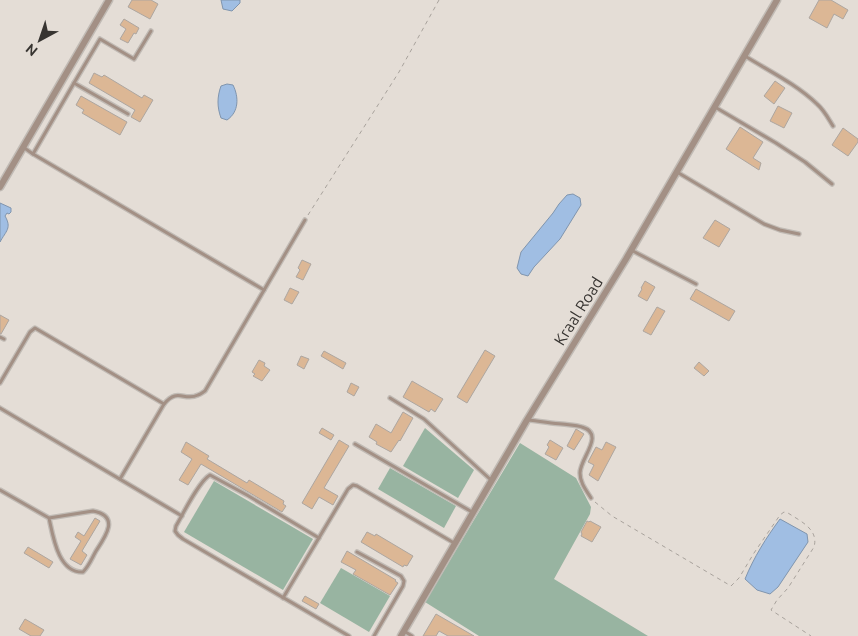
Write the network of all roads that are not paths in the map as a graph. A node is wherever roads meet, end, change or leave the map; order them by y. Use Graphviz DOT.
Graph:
graph roads {
  1 [pos="109,0"];
  2 [pos="777,0"];
  3 [pos="150,31"];
  4 [pos="744,56"];
  5 [pos="74,83"];
  6 [pos="715,106"];
  7 [pos="128,114"];
  8 [pos="833,126"];
  9 [pos="23,147"];
  10 [pos="32,154"];
  11 [pos="676,172"];
  12 [pos="832,184"];
  13 [pos="0,187"];
  14 [pos="305,220"];
  15 [pos="799,234"];
  16 [pos="631,250"];
  17 [pos="696,284"];
  18 [pos="264,290"];
  19 [pos="0,337"];
  20 [pos="4,339"];
  21 [pos="0,382"];
  22 [pos="390,398"];
  23 [pos="164,404"];
  24 [pos="0,408"];
  25 [pos="527,420"];
  26 [pos="355,444"];
  27 [pos="120,479"];
  28 [pos="492,480"];
  29 [pos="0,490"];
  30 [pos="591,498"];
  31 [pos="473,512"];
  32 [pos="182,516"];
  33 [pos="49,518"];
  34 [pos="319,538"];
  35 [pos="455,543"];
  36 [pos="357,552"];
  37 [pos="284,598"];
  38 [pos="402,633"];
  39 [pos="348,636"];
  40 [pos="374,636"];
  41 [pos="412,636"];
  1 -- 9 [label="street"];
  2 -- 4 [label="street, Kraal Road"];
  3 -- 5 [label="lane"];
  4 -- 6 [label="street, Kraal Road"];
  4 -- 8 [label="lane"];
  5 -- 7 [label="lane"];
  5 -- 10 [label="lane"];
  6 -- 11 [label="street, Kraal Road"];
  6 -- 12 [label="lane"];
  9 -- 10 [label="lane"];
  9 -- 13 [label="street"];
  10 -- 18 [label="lane"];
  11 -- 15 [label="lane"];
  11 -- 16 [label="street, Kraal Road"];
  14 -- 18 [label="lane"];
  16 -- 17 [label="lane"];
  16 -- 25 [label="street, Kraal Road"];
  18 -- 23 [label="lane"];
  19 -- 20 [label="lane"];
  21 -- 23 [label="lane"];
  22 -- 28 [label="lane"];
  23 -- 27 [label="lane"];
  24 -- 27 [label="lane"];
  25 -- 28 [label="street, Kraal Road"];
  25 -- 30 [label="lane"];
  26 -- 31 [label="lane"];
  27 -- 32 [label="lane"];
  28 -- 31 [label="street, Kraal Road"];
  29 -- 33 [label="lane"];
  31 -- 35 [label="street, Kraal Road"];
  32 -- 34 [label="lane"];
  32 -- 37 [label="lane"];
  33 -- 33 [label="lane"];
  34 -- 35 [label="lane"];
  34 -- 37 [label="lane"];
  35 -- 38 [label="street, Kraal Road"];
  36 -- 40 [label="lane"];
  37 -- 39 [label="lane"];
  38 -- 41 [label="lane"];
}
